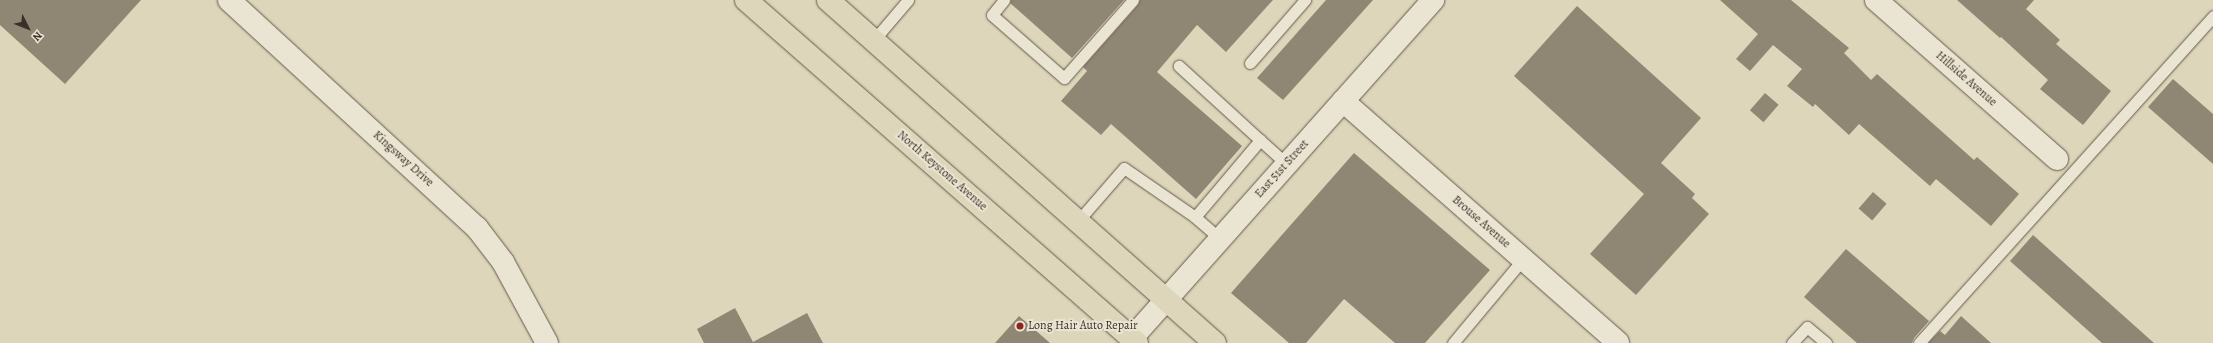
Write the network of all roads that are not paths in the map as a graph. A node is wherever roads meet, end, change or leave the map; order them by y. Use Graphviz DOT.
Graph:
graph roads {
  1 [pos="229,0"];
  2 [pos="746,0"];
  3 [pos="828,0"];
  4 [pos="1004,0"];
  5 [pos="1133,0"];
  6 [pos="1433,0"];
  7 [pos="1876,0"];
  8 [pos="906,1"];
  9 [pos="1300,2"];
  10 [pos="2213,16"];
  11 [pos="873,40"];
  12 [pos="1250,63"];
  13 [pos="1179,66"];
  14 [pos="1343,101"];
  15 [pos="1260,140"];
  16 [pos="2057,159"];
  17 [pos="1288,164"];
  18 [pos="1195,217"];
  19 [pos="1078,221"];
  20 [pos="1220,239"];
  21 [pos="1523,259"];
  22 [pos="1166,299"];
  23 [pos="1134,341"];
  24 [pos="547,343"];
  25 [pos="1215,343"];
  26 [pos="1453,343"];
  27 [pos="1618,343"];
  28 [pos="1792,343"];
  29 [pos="1826,343"];
  30 [pos="1918,343"];
  1 -- 24 [label="street, Kingsway Drive"];
  2 -- 23 [label="main road, North Keystone Avenue"];
  3 -- 11 [label="main road"];
  4 -- 5 [label="lane"];
  6 -- 14 [label="street, East 51st Street"];
  7 -- 16 [label="street, Hillside Avenue"];
  8 -- 11 [label="lane"];
  9 -- 12 [label="lane"];
  10 -- 30 [label="lane"];
  11 -- 19 [label="main road"];
  13 -- 15 [label="lane"];
  14 -- 17 [label="street, East 51st Street"];
  14 -- 21 [label="street, Brouse Avenue"];
  15 -- 17 [label="lane"];
  15 -- 18 [label="lane"];
  17 -- 20 [label="street, East 51st Street"];
  18 -- 19 [label="lane"];
  18 -- 20 [label="lane"];
  19 -- 22 [label="main road"];
  20 -- 22 [label="street, East 51st Street"];
  21 -- 26 [label="lane"];
  21 -- 27 [label="street, Brouse Avenue"];
  22 -- 23 [label="street, East 51st Street"];
  22 -- 25 [label="main road"];
  28 -- 29 [label="lane"];
}
